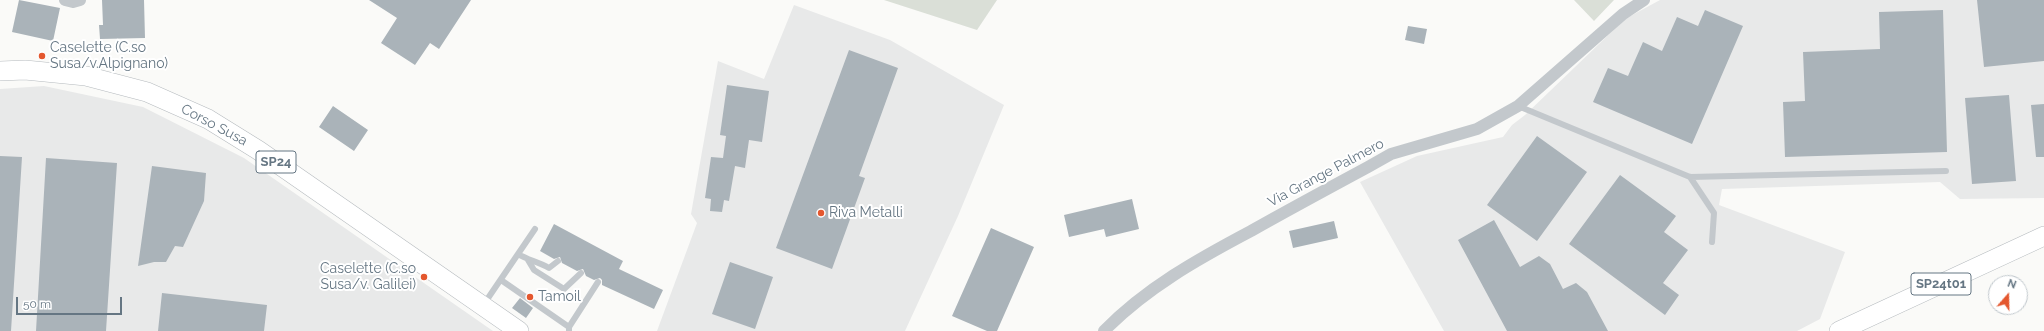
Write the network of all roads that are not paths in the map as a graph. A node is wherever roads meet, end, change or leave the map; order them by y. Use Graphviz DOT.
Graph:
graph roads {
  1 [pos="65,0"];
  2 [pos="80,0"];
  3 [pos="1644,0"];
  4 [pos="0,71"];
  5 [pos="1518,106"];
  6 [pos="1946,171"];
  7 [pos="1690,177"];
  8 [pos="535,229"];
  9 [pos="2044,236"];
  10 [pos="1712,242"];
  11 [pos="518,254"];
  12 [pos="528,260"];
  13 [pos="558,261"];
  14 [pos="581,273"];
  15 [pos="501,280"];
  16 [pos="598,282"];
  17 [pos="482,306"];
  18 [pos="569,329"];
  19 [pos="519,331"];
  20 [pos="1104,331"];
  21 [pos="1838,331"];
  1 -- 2 [label="street"];
  3 -- 5 [label="street, Via Grange Palmero"];
  4 -- 17 [label="main road, Corso Susa / SP24"];
  5 -- 7 [label="lane"];
  5 -- 20 [label="street, Via Grange Palmero"];
  6 -- 7 [label="lane"];
  7 -- 10 [label="lane"];
  8 -- 11 [label="lane"];
  9 -- 21 [label="main road, SP24t01"];
  11 -- 12 [label="lane"];
  11 -- 15 [label="lane"];
  12 -- 13 [label="lane"];
  12 -- 14 [label="lane"];
  15 -- 17 [label="lane"];
  15 -- 18 [label="lane"];
  16 -- 18 [label="lane"];
  17 -- 19 [label="main road, Corso Susa / SP24"];
}
